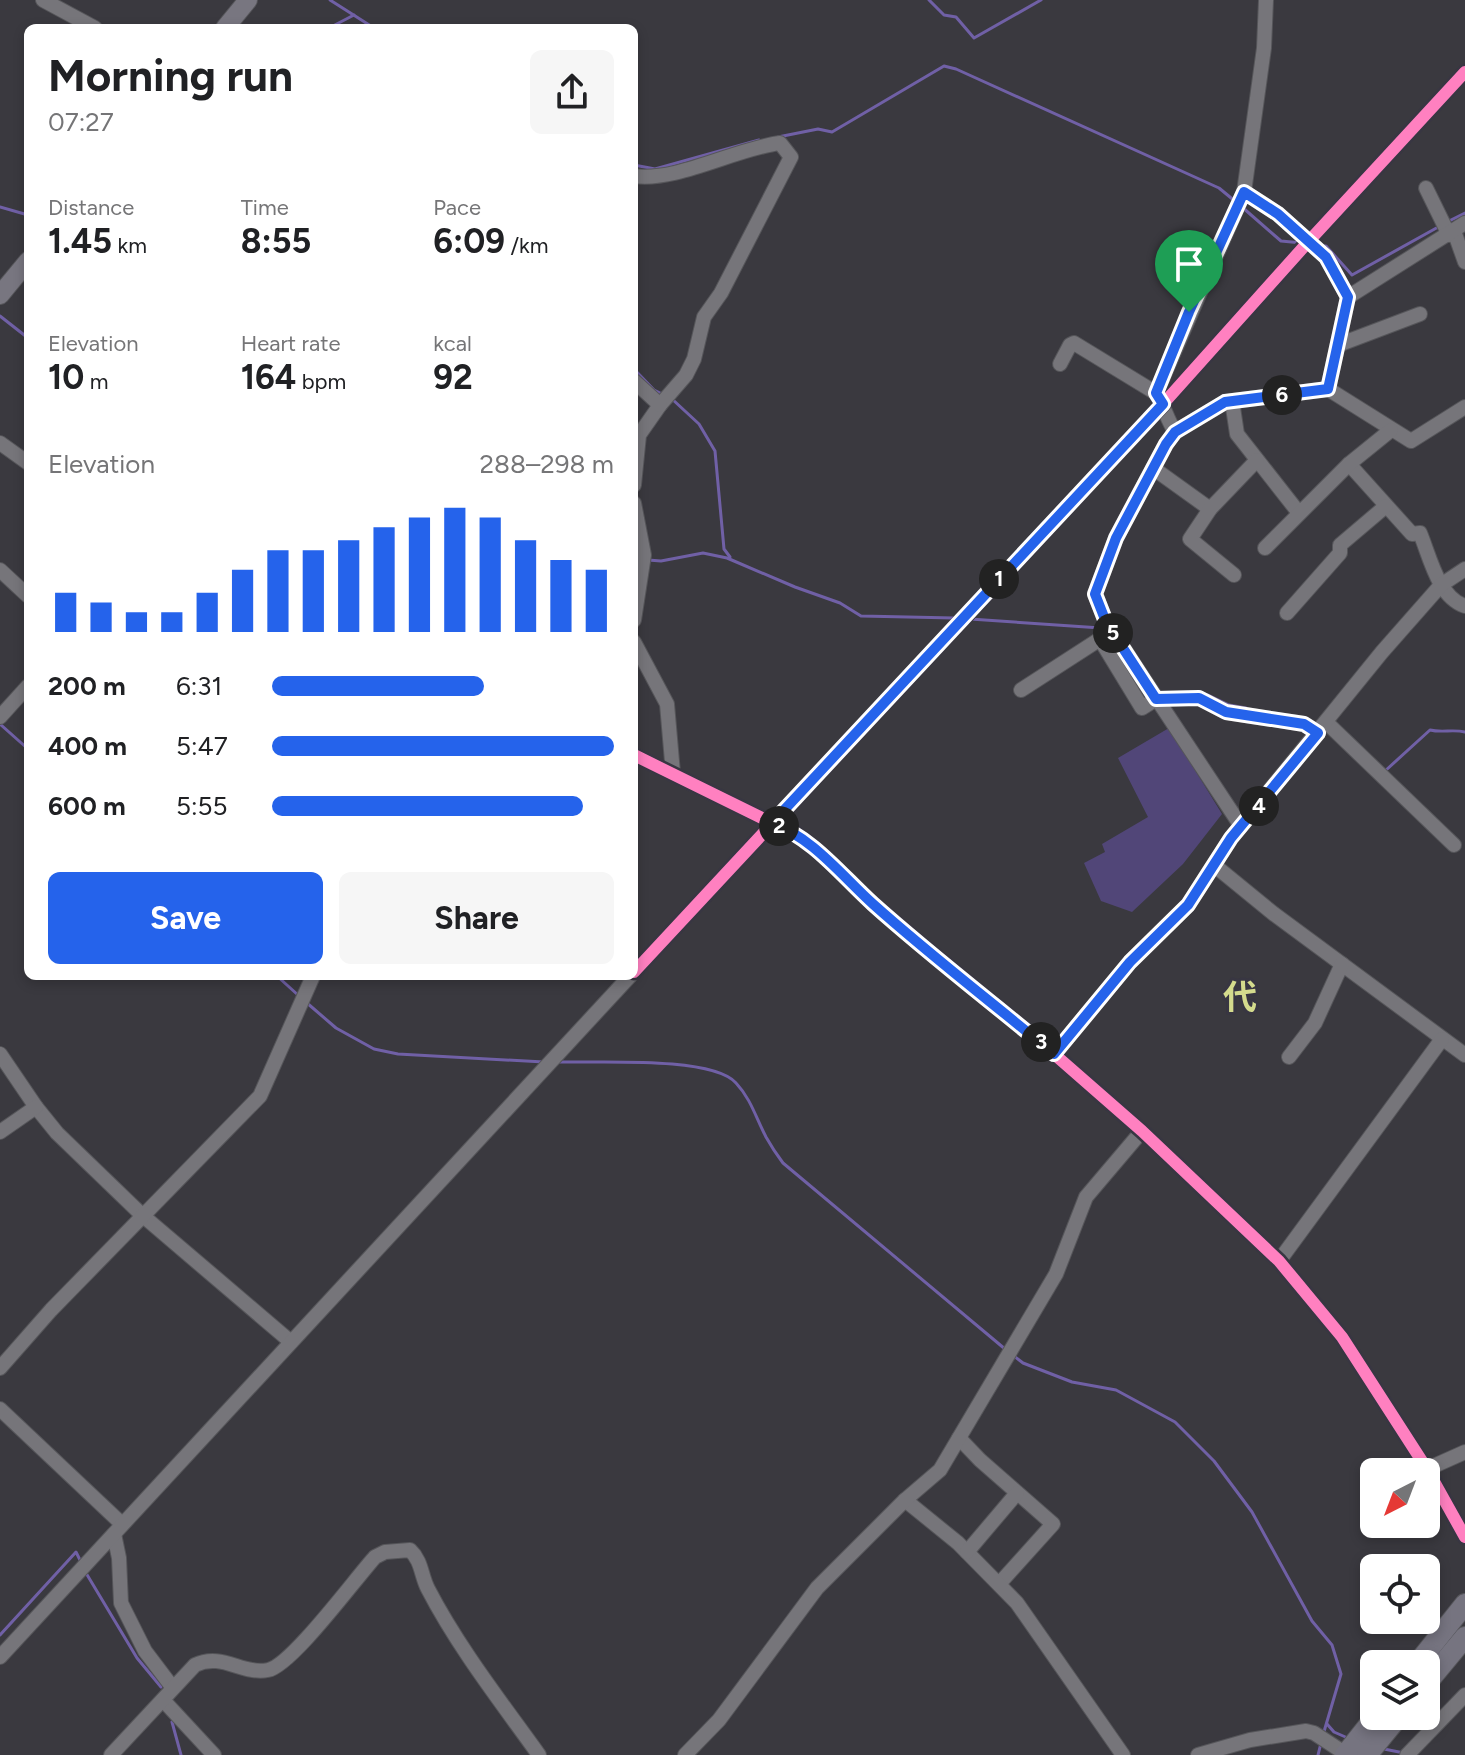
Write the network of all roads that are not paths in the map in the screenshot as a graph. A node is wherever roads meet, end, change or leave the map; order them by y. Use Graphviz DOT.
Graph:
graph roads {
  1 [pos="43,0"];
  2 [pos="248,0"];
  3 [pos="1266,0"];
  4 [pos="88,24"];
  5 [pos="228,24"];
  6 [pos="1465,72"];
  7 [pos="638,176"];
  8 [pos="1426,188"];
  9 [pos="1243,195"];
  10 [pos="1456,230"];
  11 [pos="1313,245"];
  12 [pos="1465,262"];
  13 [pos="24,266"];
  14 [pos="0,295"];
  15 [pos="1348,297"];
  16 [pos="1420,314"];
  17 [pos="1338,345"];
  18 [pos="1060,364"];
  19 [pos="638,384"];
  20 [pos="1328,389"];
  21 [pos="1160,398"];
  22 [pos="1232,401"];
  23 [pos="661,404"];
  24 [pos="1465,407"];
  25 [pos="1391,430"];
  26 [pos="1175,432"];
  27 [pos="0,443"];
  28 [pos="638,445"];
  29 [pos="24,460"];
  30 [pos="1257,460"];
  31 [pos="1349,464"];
  32 [pos="1153,468"];
  33 [pos="1386,506"];
  34 [pos="1210,509"];
  35 [pos="1299,513"];
  36 [pos="638,528"];
  37 [pos="1265,548"];
  38 [pos="1465,569"];
  39 [pos="0,570"];
  40 [pos="1234,575"];
  41 [pos="1441,585"];
  42 [pos="24,592"];
  43 [pos="638,593"];
  44 [pos="1465,606"];
  45 [pos="1287,613"];
  46 [pos="638,650"];
  47 [pos="24,690"];
  48 [pos="1021,690"];
  49 [pos="1156,699"];
  50 [pos="0,717"];
  51 [pos="1323,726"];
  52 [pos="638,757"];
  53 [pos="673,773"];
  54 [pos="772,823"];
  55 [pos="1241,826"];
  56 [pos="1454,845"];
  57 [pos="1214,865"];
  58 [pos="1342,964"];
  59 [pos="638,968"];
  60 [pos="311,980"];
  61 [pos="626,980"];
  62 [pos="1442,1039"];
  63 [pos="0,1054"];
  64 [pos="1054,1054"];
  65 [pos="1465,1055"];
  66 [pos="1289,1057"];
  67 [pos="36,1107"];
  68 [pos="1142,1131"];
  69 [pos="0,1132"];
  70 [pos="142,1215"];
  71 [pos="1279,1261"];
  72 [pos="291,1342"];
  73 [pos="0,1368"];
  74 [pos="0,1409"];
  75 [pos="959,1438"];
  76 [pos="1465,1452"];
  77 [pos="1420,1458"];
  78 [pos="1440,1463"];
  79 [pos="1440,1492"];
  80 [pos="1017,1493"];
  81 [pos="905,1500"];
  82 [pos="118,1529"];
  83 [pos="1465,1537"];
  84 [pos="967,1552"];
  85 [pos="999,1584"];
  86 [pos="1465,1604"];
  87 [pos="1465,1637"];
  88 [pos="1428,1650"];
  89 [pos="0,1657"];
  90 [pos="1440,1667"];
  91 [pos="168,1694"];
  92 [pos="1465,1695"];
  93 [pos="1367,1730"];
  94 [pos="1379,1730"];
  95 [pos="1355,1747"];
  96 [pos="1410,1751"];
  97 [pos="111,1755"];
  98 [pos="214,1755"];
  99 [pos="539,1755"];
  100 [pos="685,1755"];
  101 [pos="1123,1755"];
  102 [pos="1198,1755"];
  1 -- 4 [label="street"];
  2 -- 5 [label="main road"];
  3 -- 9 [label="street"];
  6 -- 11 [label="street"];
  7 -- 23 [label="street"];
  8 -- 10 [label="street"];
  9 -- 11 [label="street"];
  9 -- 21 [label="street"];
  10 -- 12 [label="street"];
  10 -- 15 [label="street"];
  11 -- 15 [label="street"];
  11 -- 21 [label="street"];
  13 -- 14 [label="main road"];
  15 -- 17 [label="street"];
  16 -- 17 [label="street"];
  17 -- 20 [label="street"];
  18 -- 21 [label="street"];
  19 -- 23 [label="street"];
  20 -- 22 [label="street"];
  20 -- 25 [label="street"];
  21 -- 26 [label="street"];
  21 -- 54 [label="street"];
  22 -- 26 [label="street"];
  22 -- 30 [label="street"];
  23 -- 28 [label="street"];
  24 -- 25 [label="street"];
  25 -- 31 [label="street"];
  26 -- 32 [label="street"];
  27 -- 29 [label="street"];
  30 -- 34 [label="street"];
  30 -- 35 [label="street"];
  31 -- 33 [label="street"];
  31 -- 35 [label="street"];
  32 -- 34 [label="street"];
  32 -- 49 [label="street"];
  33 -- 41 [label="street"];
  33 -- 45 [label="street"];
  34 -- 40 [label="street"];
  35 -- 37 [label="street"];
  36 -- 43 [label="street"];
  38 -- 41 [label="street"];
  39 -- 42 [label="street"];
  41 -- 44 [label="street"];
  41 -- 51 [label="street"];
  46 -- 53 [label="street"];
  47 -- 50 [label="street"];
  48 -- 49 [label="street"];
  49 -- 51 [label="street"];
  49 -- 55 [label="street"];
  51 -- 55 [label="street"];
  51 -- 56 [label="street"];
  52 -- 53 [label="street"];
  53 -- 54 [label="street"];
  54 -- 59 [label="street"];
  54 -- 64 [label="street"];
  55 -- 57 [label="street"];
  57 -- 58 [label="street"];
  57 -- 64 [label="street"];
  58 -- 62 [label="street"];
  58 -- 66 [label="street"];
  60 -- 70 [label="street"];
  61 -- 72 [label="street"];
  62 -- 65 [label="street"];
  62 -- 71 [label="street"];
  63 -- 67 [label="street"];
  64 -- 68 [label="street"];
  67 -- 69 [label="street"];
  67 -- 70 [label="street"];
  68 -- 71 [label="street"];
  68 -- 75 [label="street"];
  70 -- 72 [label="street"];
  70 -- 73 [label="street"];
  71 -- 77 [label="street"];
  72 -- 82 [label="street"];
  74 -- 82 [label="street"];
  75 -- 80 [label="street"];
  75 -- 81 [label="street"];
  76 -- 78 [label="street"];
  79 -- 83 [label="street"];
  80 -- 84 [label="street"];
  80 -- 85 [label="street"];
  81 -- 84 [label="street"];
  81 -- 100 [label="street"];
  82 -- 89 [label="street"];
  82 -- 91 [label="street"];
  84 -- 85 [label="street"];
  85 -- 101 [label="street"];
  86 -- 88 [label="highway"];
  87 -- 90 [label="highway"];
  91 -- 97 [label="street"];
  91 -- 98 [label="street"];
  91 -- 99 [label="street"];
  92 -- 96 [label="street"];
  93 -- 95 [label="highway"];
  94 -- 95 [label="highway"];
  95 -- 102 [label="street"];
}
